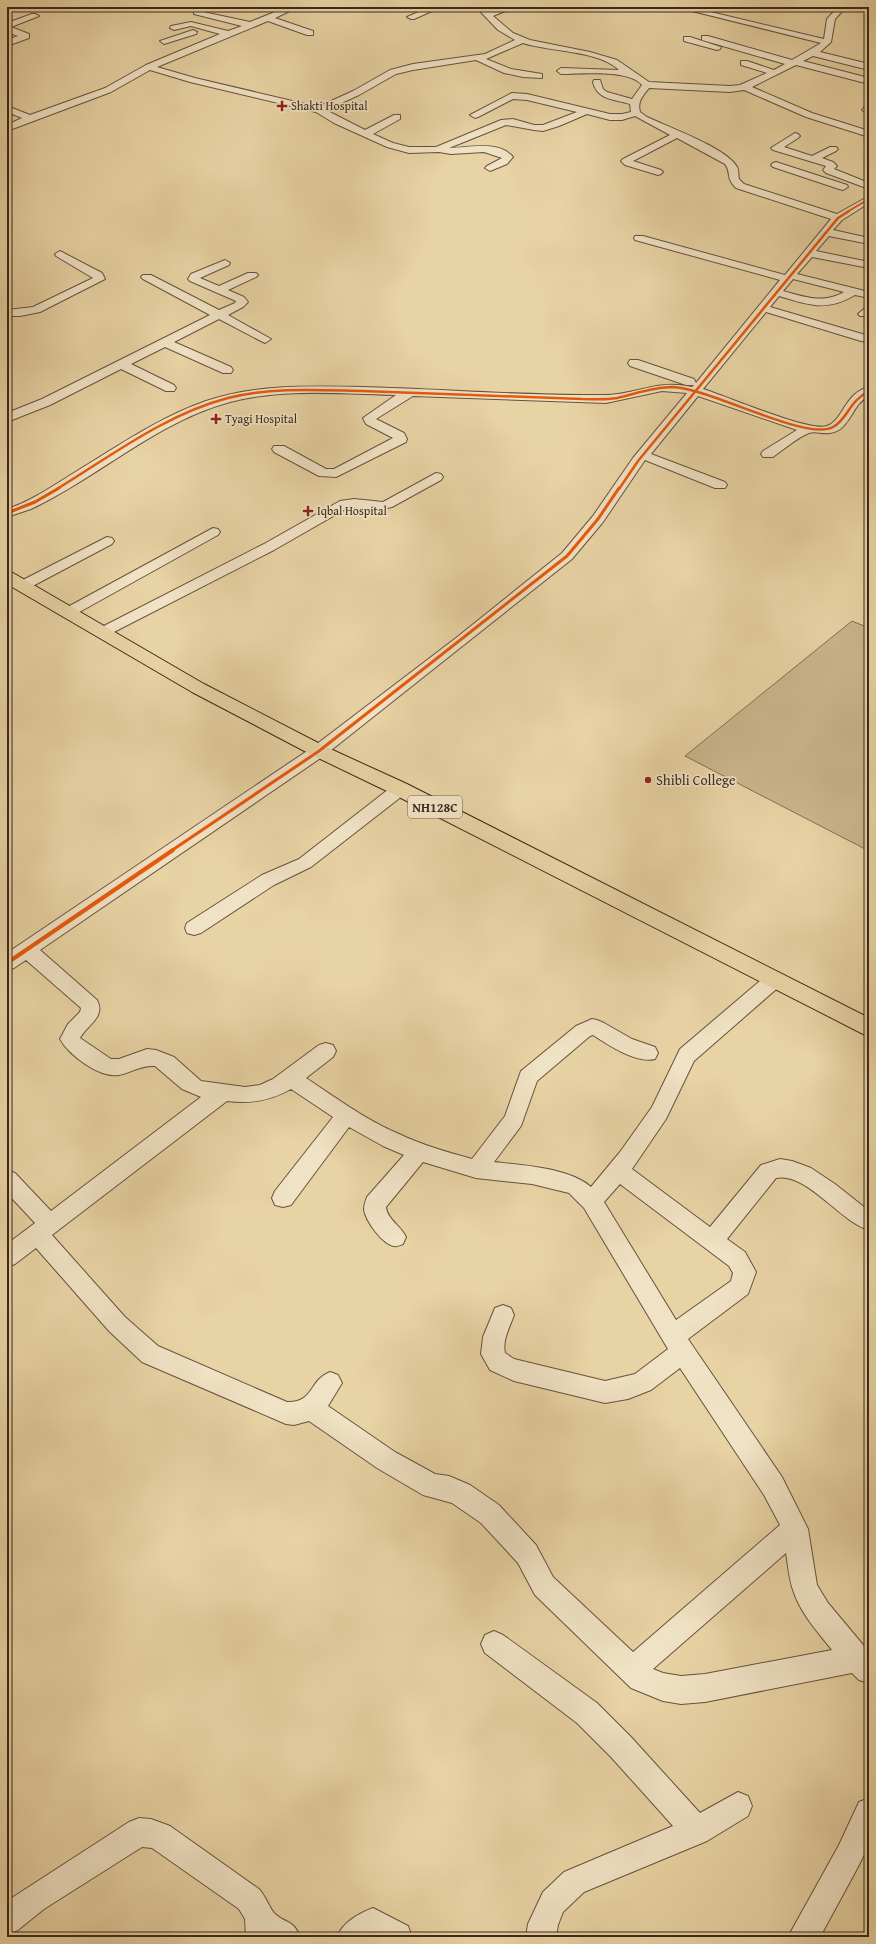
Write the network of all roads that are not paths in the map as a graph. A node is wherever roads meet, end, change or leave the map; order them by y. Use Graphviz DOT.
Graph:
graph roads {
  1 [pos="178,7"];
  2 [pos="294,7"];
  3 [pos="437,7"];
  4 [pos="480,7"];
  5 [pos="511,7"];
  6 [pos="680,7"];
  7 [pos="842,7"];
  8 [pos="272,8"];
  9 [pos="197,10"];
  10 [pos="284,11"];
  11 [pos="35,16"];
  12 [pos="488,16"];
  13 [pos="411,17"];
  14 [pos="268,18"];
  15 [pos="7,26"];
  16 [pos="250,26"];
  17 [pos="174,28"];
  18 [pos="204,28"];
  19 [pos="7,29"];
  20 [pos="310,33"];
  21 [pos="228,34"];
  22 [pos="705,38"];
  23 [pos="687,39"];
  24 [pos="522,40"];
  25 [pos="164,41"];
  26 [pos="7,42"];
  27 [pos="826,42"];
  28 [pos="719,45"];
  29 [pos="813,53"];
  30 [pos="479,58"];
  31 [pos="869,60"];
  32 [pos="795,62"];
  33 [pos="744,63"];
  34 [pos="859,65"];
  35 [pos="149,67"];
  36 [pos="869,67"];
  37 [pos="561,72"];
  38 [pos="775,73"];
  39 [pos="629,74"];
  40 [pos="539,76"];
  41 [pos="597,82"];
  42 [pos="869,82"];
  43 [pos="646,85"];
  44 [pos="744,87"];
  45 [pos="634,102"];
  46 [pos="869,107"];
  47 [pos="319,110"];
  48 [pos="9,111"];
  49 [pos="586,111"];
  50 [pos="869,111"];
  51 [pos="636,112"];
  52 [pos="475,115"];
  53 [pos="397,117"];
  54 [pos="29,118"];
  55 [pos="7,128"];
  56 [pos="365,134"];
  57 [pos="678,134"];
  58 [pos="869,134"];
  59 [pos="795,136"];
  60 [pos="833,148"];
  61 [pos="437,150"];
  62 [pos="813,159"];
  63 [pos="776,165"];
  64 [pos="490,168"];
  65 [pos="658,172"];
  66 [pos="869,186"];
  67 [pos="869,195"];
  68 [pos="869,199"];
  69 [pos="838,218"];
  70 [pos="827,232"];
  71 [pos="639,238"];
  72 [pos="869,241"];
  73 [pos="810,253"];
  74 [pos="60,254"];
  75 [pos="226,263"];
  76 [pos="869,265"];
  77 [pos="252,275"];
  78 [pos="148,277"];
  79 [pos="788,277"];
  80 [pos="218,290"];
  81 [pos="854,291"];
  82 [pos="776,292"];
  83 [pos="869,295"];
  84 [pos="763,308"];
  85 [pos="7,313"];
  86 [pos="218,314"];
  87 [pos="265,339"];
  88 [pos="865,339"];
  89 [pos="163,342"];
  90 [pos="634,363"];
  91 [pos="121,364"];
  92 [pos="227,370"];
  93 [pos="170,388"];
  94 [pos="696,388"];
  95 [pos="412,391"];
  96 [pos="869,391"];
  97 [pos="7,418"];
  98 [pos="808,428"];
  99 [pos="279,449"];
  100 [pos="768,454"];
  101 [pos="643,455"];
  102 [pos="436,477"];
  103 [pos="720,485"];
  104 [pos="7,513"];
  105 [pos="213,532"];
  106 [pos="107,541"];
  107 [pos="15,581"];
  108 [pos="69,612"];
  109 [pos="103,632"];
  110 [pos="319,751"];
  111 [pos="400,789"];
  112 [pos="194,928"];
  113 [pos="27,950"];
  114 [pos="7,963"];
  115 [pos="774,980"];
  116 [pos="869,1028"];
  117 [pos="326,1051"];
  118 [pos="648,1052"];
  119 [pos="292,1079"];
  120 [pos="223,1092"];
  121 [pos="346,1115"];
  122 [pos="418,1152"];
  123 [pos="476,1169"];
  124 [pos="619,1171"];
  125 [pos="7,1179"];
  126 [pos="283,1198"];
  127 [pos="592,1201"];
  128 [pos="869,1220"];
  129 [pos="43,1229"];
  130 [pos="395,1237"];
  131 [pos="712,1241"];
  132 [pos="7,1257"];
  133 [pos="502,1314"];
  134 [pos="678,1344"];
  135 [pos="330,1383"];
  136 [pos="311,1408"];
  137 [pos="795,1529"];
  138 [pos="494,1644"];
  139 [pos="863,1664"];
  140 [pos="632,1670"];
  141 [pos="738,1806"];
  142 [pos="869,1812"];
  143 [pos="697,1831"];
  144 [pos="7,1919"];
  145 [pos="269,1932"];
  146 [pos="352,1937"];
  147 [pos="397,1937"];
  148 [pos="541,1937"];
  149 [pos="803,1937"];
  1 -- 9 [label="street"];
  2 -- 10 [label="street"];
  3 -- 13 [label="street"];
  4 -- 12 [label="street"];
  5 -- 12 [label="street"];
  6 -- 27 [label="street"];
  7 -- 27 [label="street"];
  8 -- 10 [label="street"];
  9 -- 16 [label="street"];
  10 -- 14 [label="street"];
  11 -- 15 [label="street"];
  12 -- 24 [label="street"];
  14 -- 16 [label="street"];
  14 -- 20 [label="street"];
  16 -- 21 [label="street"];
  17 -- 18 [label="street"];
  18 -- 21 [label="street"];
  18 -- 25 [label="street"];
  19 -- 26 [label="street"];
  21 -- 35 [label="street"];
  22 -- 28 [label="street"];
  23 -- 28 [label="street"];
  24 -- 30 [label="street"];
  24 -- 39 [label="street"];
  27 -- 29 [label="street"];
  28 -- 32 [label="street"];
  29 -- 32 [label="street"];
  29 -- 34 [label="street"];
  30 -- 40 [label="street"];
  30 -- 47 [label="street"];
  31 -- 34 [label="street"];
  32 -- 38 [label="street"];
  32 -- 42 [label="street"];
  33 -- 38 [label="street"];
  34 -- 36 [label="street"];
  35 -- 47 [label="street"];
  35 -- 54 [label="street"];
  37 -- 39 [label="street"];
  38 -- 44 [label="street"];
  39 -- 43 [label="street"];
  41 -- 45 [label="street"];
  43 -- 44 [label="street"];
  43 -- 45 [label="street"];
  44 -- 58 [label="street"];
  45 -- 51 [label="street"];
  46 -- 50 [label="street"];
  47 -- 56 [label="street"];
  48 -- 54 [label="street"];
  49 -- 51 [label="street"];
  49 -- 52 [label="street"];
  49 -- 61 [label="street"];
  51 -- 57 [label="street"];
  53 -- 56 [label="street"];
  54 -- 55 [label="street"];
  56 -- 61 [label="street"];
  57 -- 65 [label="street"];
  57 -- 69 [label="street"];
  59 -- 62 [label="street"];
  60 -- 62 [label="street"];
  61 -- 64 [label="street"];
  62 -- 66 [label="street"];
  63 -- 67 [label="street"];
  68 -- 69 [label="street"];
  69 -- 70 [label="street"];
  70 -- 72 [label="street"];
  70 -- 73 [label="street"];
  71 -- 79 [label="street"];
  73 -- 76 [label="street"];
  73 -- 79 [label="street"];
  74 -- 85 [label="street"];
  75 -- 80 [label="street"];
  77 -- 80 [label="street"];
  78 -- 86 [label="street"];
  79 -- 81 [label="street"];
  79 -- 82 [label="street"];
  80 -- 86 [label="street"];
  81 -- 82 [label="street"];
  81 -- 83 [label="street"];
  82 -- 84 [label="street"];
  84 -- 88 [label="street"];
  84 -- 94 [label="street"];
  86 -- 87 [label="street"];
  86 -- 89 [label="street"];
  89 -- 91 [label="street"];
  89 -- 92 [label="street"];
  90 -- 94 [label="street"];
  91 -- 93 [label="street"];
  91 -- 97 [label="street"];
  94 -- 95 [label="street"];
  94 -- 98 [label="street"];
  94 -- 101 [label="street"];
  95 -- 99 [label="street"];
  95 -- 104 [label="street"];
  96 -- 98 [label="street"];
  98 -- 100 [label="street"];
  101 -- 103 [label="street"];
  101 -- 110 [label="street"];
  102 -- 109 [label="street"];
  105 -- 108 [label="street"];
  106 -- 107 [label="street"];
  107 -- 108 [label="highway, NH128C"];
  108 -- 109 [label="highway, NH128C"];
  109 -- 110 [label="highway, NH128C"];
  110 -- 111 [label="highway, NH128C"];
  110 -- 113 [label="street"];
  111 -- 112 [label="street"];
  111 -- 115 [label="highway, NH128C"];
  113 -- 114 [label="street"];
  113 -- 120 [label="street"];
  115 -- 116 [label="highway, NH128C"];
  115 -- 124 [label="street"];
  117 -- 119 [label="street"];
  118 -- 123 [label="street"];
  119 -- 120 [label="street"];
  119 -- 121 [label="street"];
  120 -- 129 [label="street"];
  121 -- 122 [label="street"];
  121 -- 126 [label="street"];
  122 -- 123 [label="street"];
  122 -- 130 [label="street"];
  123 -- 127 [label="street"];
  124 -- 127 [label="street"];
  124 -- 131 [label="street"];
  125 -- 129 [label="street"];
  127 -- 134 [label="street"];
  128 -- 131 [label="street"];
  129 -- 132 [label="street"];
  129 -- 136 [label="street"];
  131 -- 134 [label="street"];
  133 -- 134 [label="street"];
  134 -- 137 [label="street"];
  135 -- 136 [label="street"];
  136 -- 140 [label="street"];
  137 -- 139 [label="street"];
  137 -- 140 [label="street"];
  138 -- 143 [label="street"];
  139 -- 140 [label="street"];
  141 -- 143 [label="street"];
  142 -- 149 [label="street"];
  143 -- 148 [label="street"];
  144 -- 145 [label="street"];
  146 -- 147 [label="street"];
}
